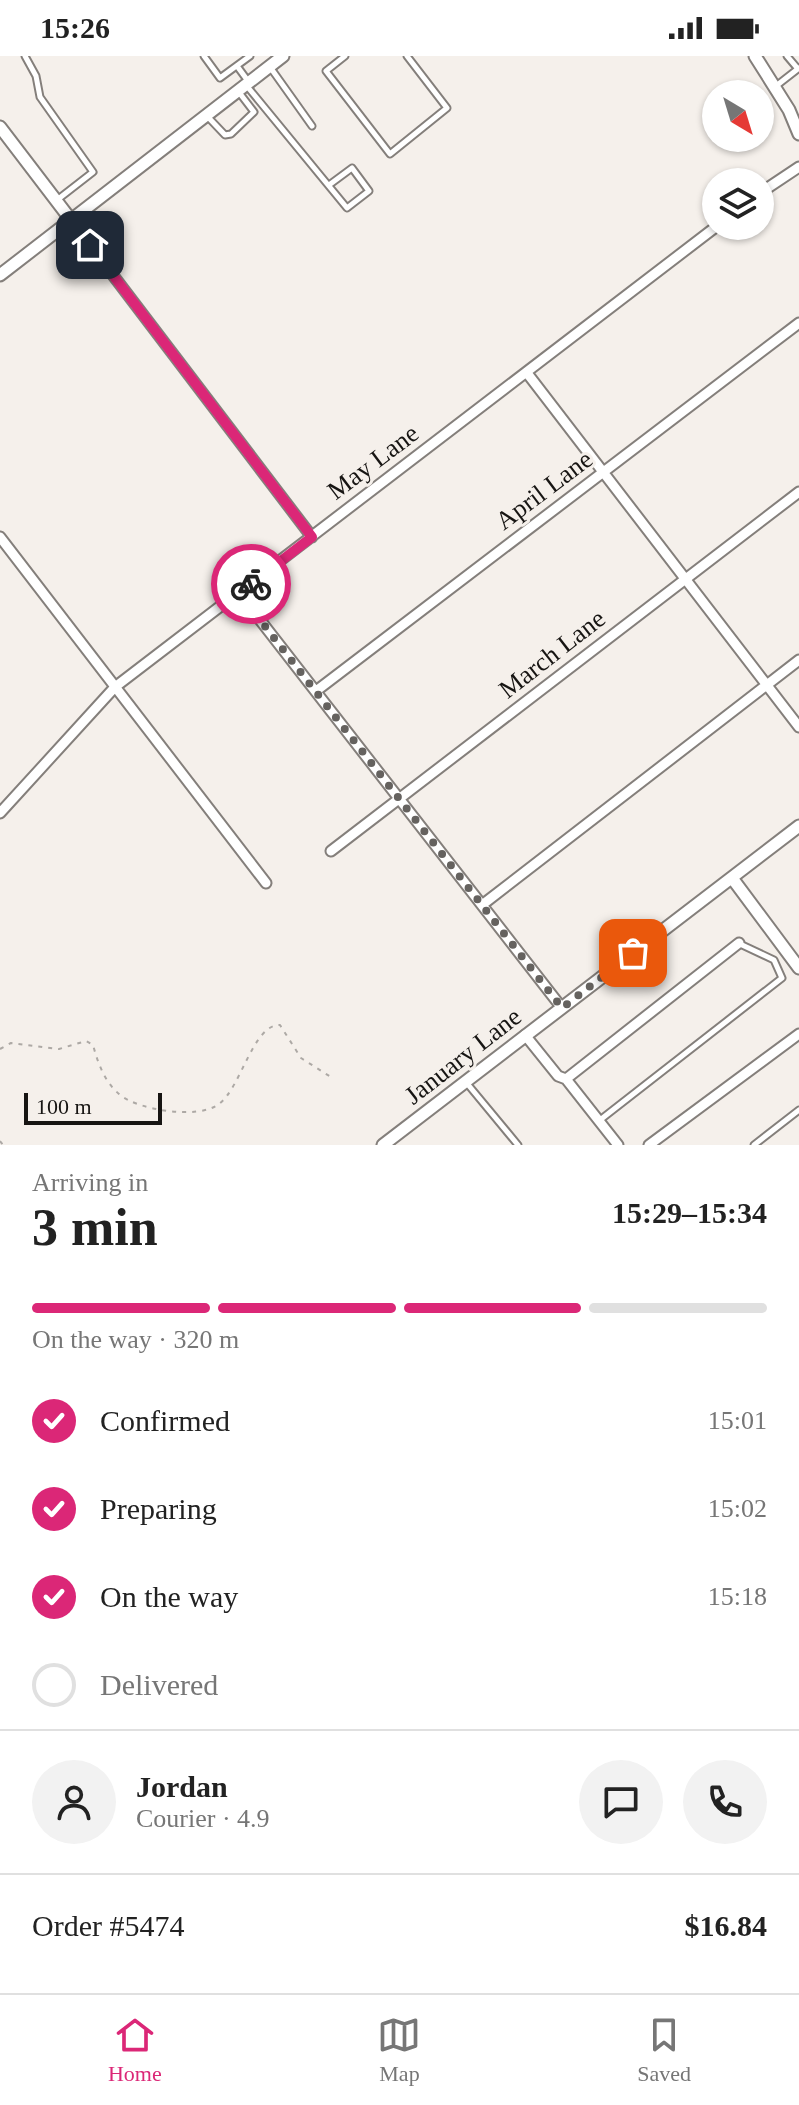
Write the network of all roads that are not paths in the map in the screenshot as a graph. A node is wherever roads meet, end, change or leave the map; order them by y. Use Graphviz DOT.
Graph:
graph roads {
  1 [pos="25,56"];
  2 [pos="204,56"];
  3 [pos="250,56"];
  4 [pos="283,56"];
  5 [pos="345,56"];
  6 [pos="407,56"];
  7 [pos="755,56"];
  8 [pos="787,56"];
  9 [pos="237,66"];
  10 [pos="269,66"];
  11 [pos="798,68"];
  12 [pos="244,85"];
  13 [pos="775,87"];
  14 [pos="206,115"];
  15 [pos="312,126"];
  16 [pos="0,127"];
  17 [pos="799,132"];
  18 [pos="799,167"];
  19 [pos="774,184"];
  20 [pos="329,185"];
  21 [pos="56,200"];
  22 [pos="71,220"];
  23 [pos="702,238"];
  24 [pos="0,275"];
  25 [pos="799,323"];
  26 [pos="527,373"];
  27 [pos="602,474"];
  28 [pos="799,492"];
  29 [pos="0,537"];
  30 [pos="312,537"];
  31 [pos="685,580"];
  32 [pos="239,593"];
  33 [pos="799,660"];
  34 [pos="767,685"];
  35 [pos="115,687"];
  36 [pos="316,691"];
  37 [pos="799,727"];
  38 [pos="399,799"];
  39 [pos="0,813"];
  40 [pos="799,826"];
  41 [pos="331,851"];
  42 [pos="732,878"];
  43 [pos="266,883"];
  44 [pos="482,905"];
  45 [pos="739,943"];
  46 [pos="799,968"];
  47 [pos="562,1008"];
  48 [pos="799,1034"];
  49 [pos="525,1035"];
  50 [pos="566,1079"];
  51 [pos="465,1081"];
  52 [pos="799,1110"];
  53 [pos="599,1121"];
  54 [pos="383,1145"];
  55 [pos="517,1145"];
  56 [pos="618,1145"];
  57 [pos="649,1145"];
  58 [pos="754,1145"];
  1 -- 21 [label="lane"];
  2 -- 9 [label="lane"];
  3 -- 9 [label="lane"];
  4 -- 10 [label="street"];
  5 -- 6 [label="lane"];
  7 -- 13 [label="street"];
  8 -- 11 [label="lane"];
  9 -- 12 [label="lane"];
  10 -- 12 [label="street"];
  10 -- 15 [label="lane"];
  11 -- 13 [label="lane"];
  12 -- 14 [label="street"];
  12 -- 14 [label="lane"];
  12 -- 20 [label="lane"];
  13 -- 17 [label="street"];
  14 -- 22 [label="street"];
  16 -- 21 [label="street"];
  18 -- 19 [label="street"];
  20 -- 20 [label="lane"];
  21 -- 22 [label="street"];
  22 -- 24 [label="street"];
  22 -- 30 [label="street"];
  23 -- 26 [label="street, May Lane"];
  25 -- 27 [label="street, April Lane"];
  26 -- 27 [label="street"];
  26 -- 30 [label="street, May Lane"];
  27 -- 31 [label="street"];
  27 -- 36 [label="street, April Lane"];
  28 -- 31 [label="street, March Lane"];
  29 -- 35 [label="street"];
  30 -- 32 [label="street, May Lane"];
  31 -- 34 [label="street"];
  31 -- 38 [label="street, March Lane"];
  32 -- 35 [label="street, May Lane"];
  32 -- 36 [label="street"];
  33 -- 34 [label="street"];
  34 -- 37 [label="street"];
  34 -- 44 [label="street"];
  35 -- 39 [label="street, May Lane"];
  35 -- 43 [label="street"];
  36 -- 38 [label="street"];
  38 -- 41 [label="street, March Lane"];
  38 -- 44 [label="street"];
  40 -- 42 [label="street, January Lane"];
  42 -- 46 [label="street"];
  42 -- 47 [label="street, January Lane"];
  44 -- 47 [label="street"];
  45 -- 50 [label="street"];
  45 -- 53 [label="lane"];
  47 -- 49 [label="street, January Lane"];
  48 -- 57 [label="street"];
  49 -- 50 [label="street"];
  49 -- 51 [label="street, January Lane"];
  50 -- 53 [label="street"];
  51 -- 54 [label="street, January Lane"];
  51 -- 55 [label="lane"];
  52 -- 58 [label="lane"];
  53 -- 56 [label="street"];
}
